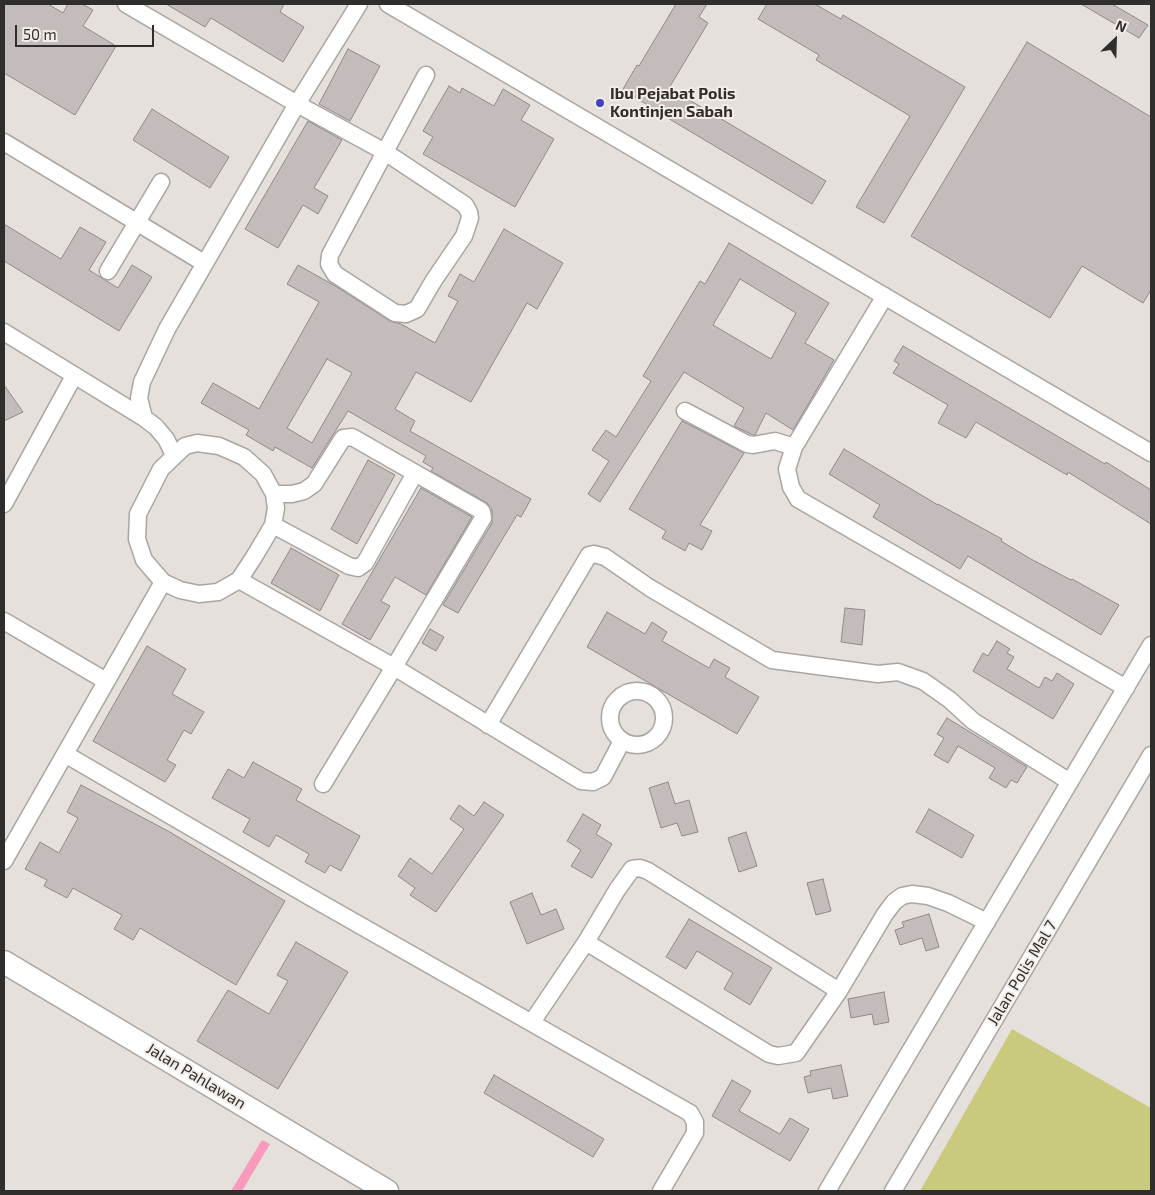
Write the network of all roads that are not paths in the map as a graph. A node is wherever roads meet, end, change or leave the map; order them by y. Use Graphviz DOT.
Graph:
graph roads {
  1 [pos="126,4"];
  2 [pos="359,4"];
  3 [pos="388,4"];
  4 [pos="426,75"];
  5 [pos="297,104"];
  6 [pos="4,142"];
  7 [pos="385,152"];
  8 [pos="161,182"];
  9 [pos="137,222"];
  10 [pos="204,264"];
  11 [pos="108,271"];
  12 [pos="885,296"];
  13 [pos="4,332"];
  14 [pos="74,376"];
  15 [pos="685,411"];
  16 [pos="144,418"];
  17 [pos="794,447"];
  18 [pos="1151,453"];
  19 [pos="174,455"];
  20 [pos="416,473"];
  21 [pos="274,494"];
  22 [pos="4,504"];
  23 [pos="273,525"];
  24 [pos="239,580"];
  25 [pos="163,582"];
  26 [pos="4,621"];
  27 [pos="1151,645"];
  28 [pos="394,667"];
  29 [pos="106,681"];
  30 [pos="1126,688"];
  31 [pos="488,725"];
  32 [pos="622,741"];
  33 [pos="65,754"];
  34 [pos="1151,755"];
  35 [pos="1070,782"];
  36 [pos="323,784"];
  37 [pos="4,861"];
  38 [pos="987,922"];
  39 [pos="586,942"];
  40 [pos="4,962"];
  41 [pos="840,991"];
  42 [pos="532,1022"];
  43 [pos="387,1191"];
  44 [pos="661,1191"];
  45 [pos="827,1191"];
  46 [pos="893,1191"];
  1 -- 5 [label="street"];
  2 -- 5 [label="street"];
  3 -- 12 [label="street"];
  4 -- 7 [label="street"];
  5 -- 7 [label="street"];
  5 -- 10 [label="street"];
  6 -- 9 [label="street"];
  7 -- 7 [label="street"];
  8 -- 9 [label="street"];
  9 -- 10 [label="street"];
  9 -- 11 [label="street"];
  10 -- 16 [label="street"];
  12 -- 17 [label="street"];
  12 -- 18 [label="street"];
  13 -- 14 [label="street"];
  14 -- 16 [label="street"];
  14 -- 22 [label="street"];
  15 -- 17 [label="street"];
  16 -- 19 [label="street"];
  17 -- 30 [label="street"];
  19 -- 21 [label="street"];
  19 -- 25 [label="street"];
  20 -- 21 [label="street"];
  20 -- 23 [label="street"];
  20 -- 28 [label="street"];
  21 -- 23 [label="street"];
  23 -- 24 [label="street"];
  24 -- 25 [label="street"];
  24 -- 28 [label="street"];
  25 -- 29 [label="street"];
  26 -- 29 [label="street"];
  27 -- 30 [label="street"];
  28 -- 31 [label="street"];
  28 -- 36 [label="street"];
  29 -- 33 [label="street"];
  30 -- 35 [label="street"];
  31 -- 32 [label="street"];
  31 -- 35 [label="street"];
  33 -- 37 [label="street"];
  33 -- 42 [label="street"];
  34 -- 46 [label="street, Jalan Polis Mal 7"];
  35 -- 38 [label="street"];
  38 -- 41 [label="street"];
  38 -- 45 [label="street"];
  39 -- 41 [label="street"];
  39 -- 41 [label="street"];
  39 -- 42 [label="street"];
  40 -- 43 [label="street, Jalan Pahlawan"];
  42 -- 44 [label="street"];
}
